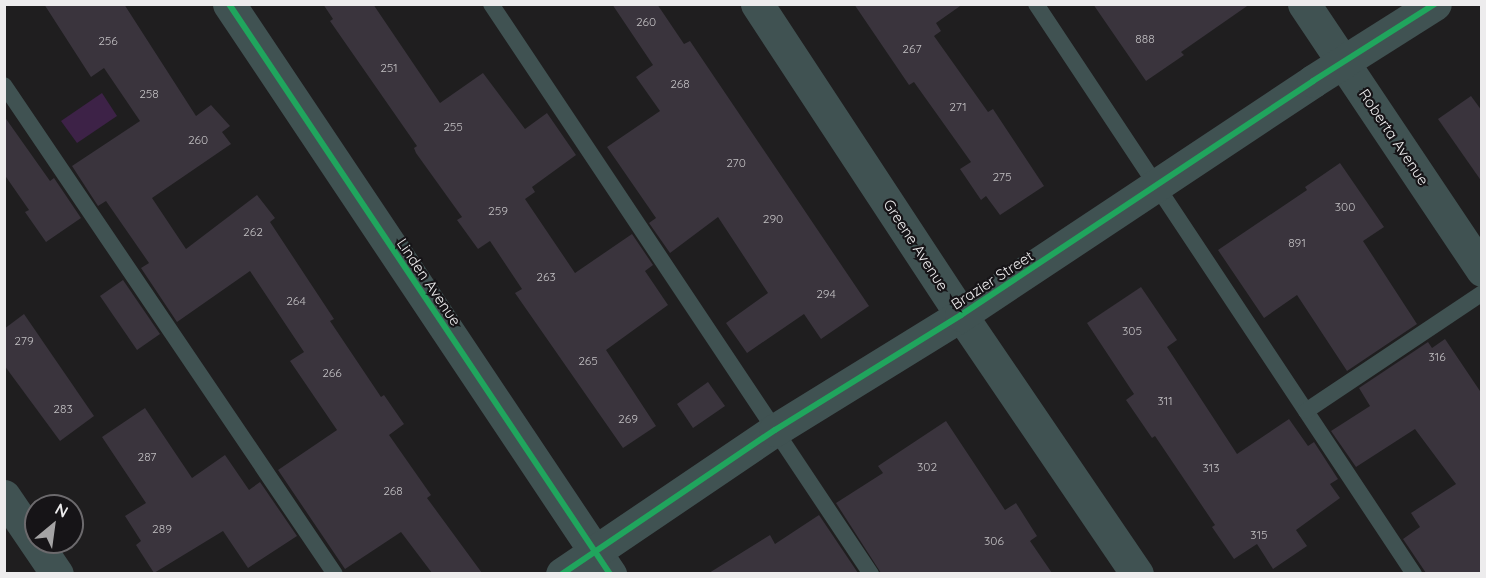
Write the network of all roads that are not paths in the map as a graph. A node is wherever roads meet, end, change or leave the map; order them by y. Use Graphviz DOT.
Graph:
graph roads {
  1 [pos="229,4"];
  2 [pos="491,4"];
  3 [pos="757,4"];
  4 [pos="1036,4"];
  5 [pos="1304,4"];
  6 [pos="1435,4"];
  7 [pos="1343,62"];
  8 [pos="4,85"];
  9 [pos="1156,186"];
  10 [pos="1482,270"];
  11 [pos="1482,293"];
  12 [pos="962,315"];
  13 [pos="1306,411"];
  14 [pos="775,430"];
  15 [pos="4,496"];
  16 [pos="602,562"];
  17 [pos="57,573"];
  18 [pos="334,573"];
  19 [pos="562,573"];
  20 [pos="871,573"];
  21 [pos="1137,573"];
  22 [pos="1414,573"];
  1 -- 16 [label="street, Linden Avenue"];
  2 -- 14 [label="lane"];
  3 -- 12 [label="street, Greene Avenue"];
  4 -- 9 [label="lane"];
  5 -- 7 [label="street, Roberta Avenue"];
  6 -- 7 [label="street, Brazier Street"];
  7 -- 9 [label="street, Brazier Street"];
  7 -- 10 [label="street, Roberta Avenue"];
  8 -- 18 [label="lane"];
  9 -- 12 [label="street, Brazier Street"];
  9 -- 13 [label="lane"];
  11 -- 13 [label="lane"];
  12 -- 14 [label="street, Brazier Street"];
  12 -- 21 [label="street, Greene Avenue"];
  13 -- 22 [label="lane"];
  14 -- 16 [label="street, Brazier Street"];
  14 -- 20 [label="lane"];
  15 -- 17 [label="street"];
  16 -- 19 [label="street, Brazier Street"];
}
